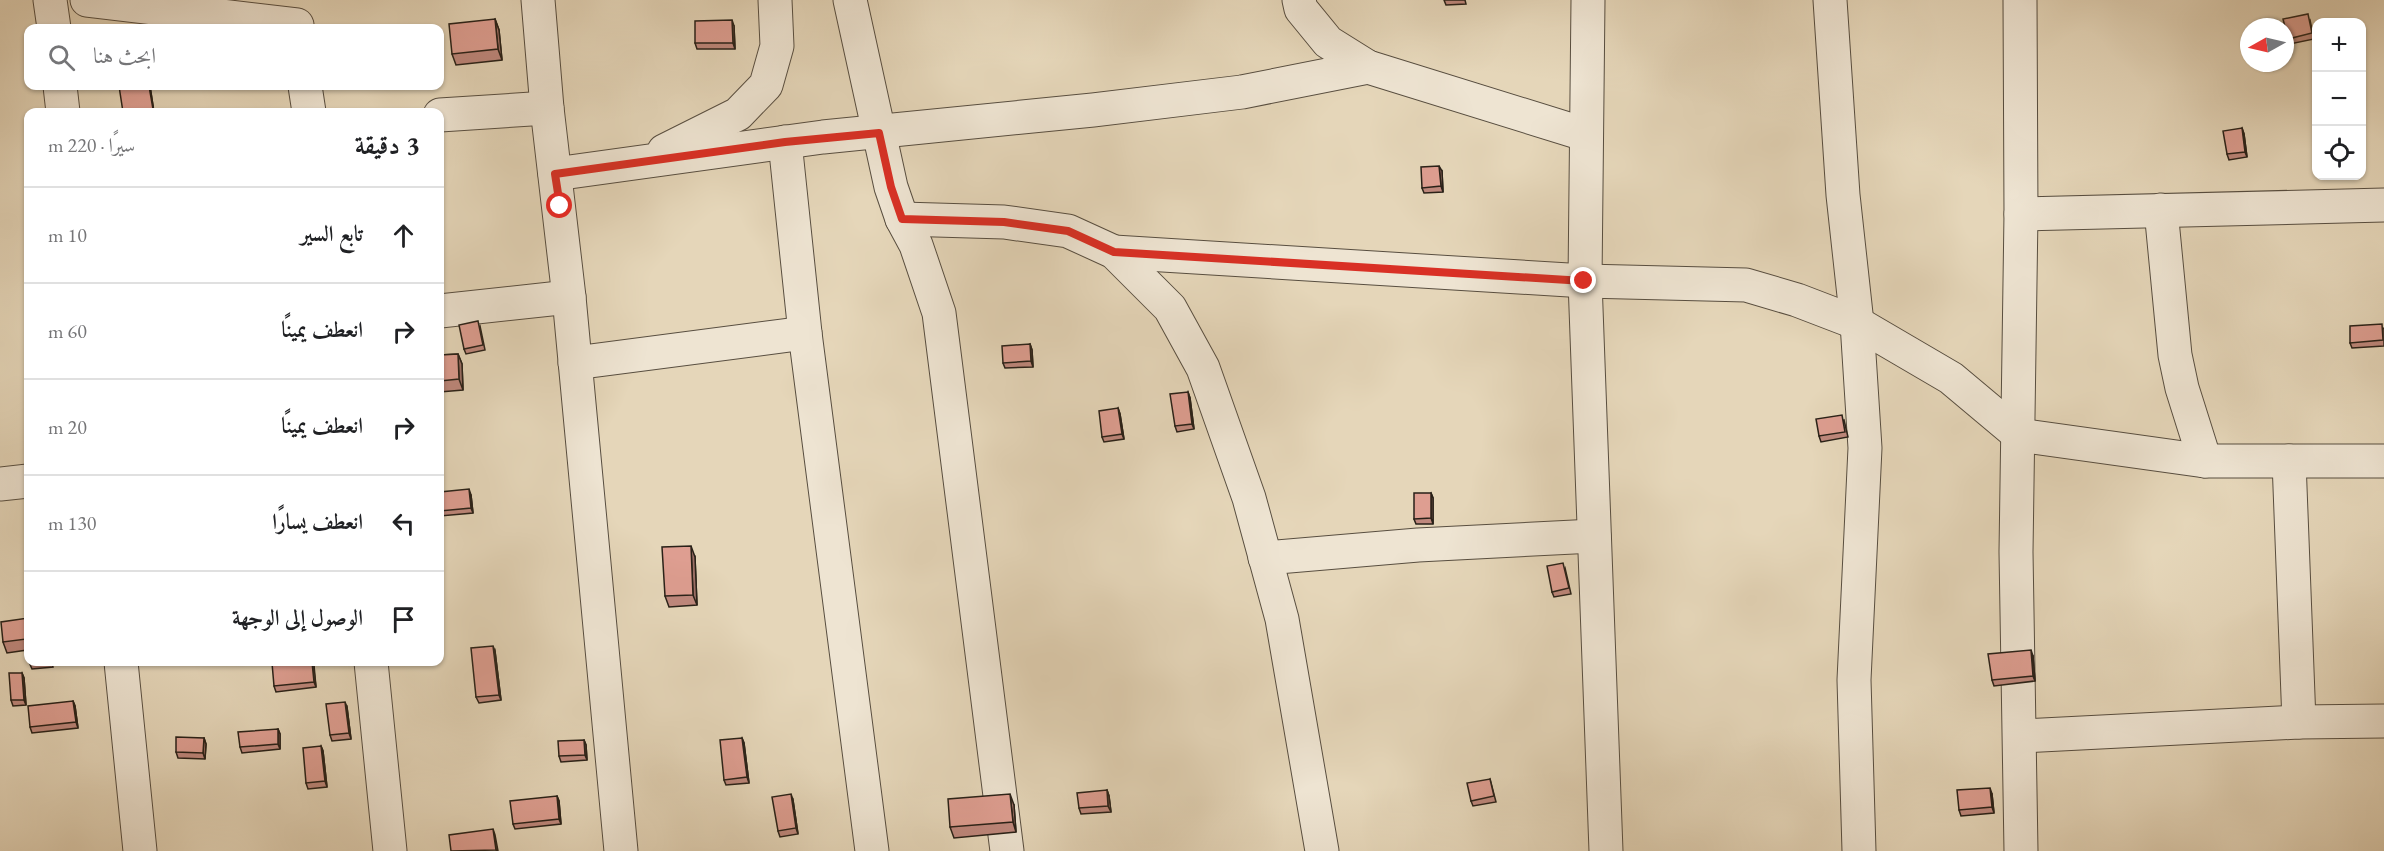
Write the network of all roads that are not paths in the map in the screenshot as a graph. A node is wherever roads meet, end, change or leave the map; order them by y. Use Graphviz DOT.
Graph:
graph roads {
  1 [pos="50,0"];
  2 [pos="87,0"];
  3 [pos="538,0"];
  4 [pos="775,0"];
  5 [pos="850,0"];
  6 [pos="1299,0"];
  7 [pos="1588,0"];
  8 [pos="1830,0"];
  9 [pos="2020,0"];
  10 [pos="296,18"];
  11 [pos="53,24"];
  12 [pos="1368,67"];
  13 [pos="60,90"];
  14 [pos="306,90"];
  15 [pos="63,108"];
  16 [pos="308,108"];
  17 [pos="547,108"];
  18 [pos="444,114"];
  19 [pos="879,133"];
  20 [pos="1584,134"];
  21 [pos="785,142"];
  22 [pos="638,164"];
  23 [pos="555,174"];
  24 [pos="2384,205"];
  25 [pos="2161,210"];
  26 [pos="2021,214"];
  27 [pos="902,219"];
  28 [pos="1114,252"];
  29 [pos="1584,281"];
  30 [pos="569,297"];
  31 [pos="444,311"];
  32 [pos="1857,323"];
  33 [pos="805,333"];
  34 [pos="575,363"];
  35 [pos="2019,435"];
  36 [pos="2205,461"];
  37 [pos="2289,461"];
  38 [pos="2384,461"];
  39 [pos="24,481"];
  40 [pos="0,484"];
  41 [pos="1594,536"];
  42 [pos="1265,558"];
  43 [pos="129,666"];
  44 [pos="371,666"];
  45 [pos="2299,722"];
  46 [pos="2384,722"];
  47 [pos="2020,736"];
  48 [pos="140,851"];
  49 [pos="390,851"];
  50 [pos="621,851"];
  51 [pos="872,851"];
  52 [pos="1007,851"];
  53 [pos="1322,851"];
  54 [pos="1606,851"];
  55 [pos="1859,851"];
  56 [pos="2020,851"];
  1 -- 11 [label="street"];
  2 -- 10 [label="street"];
  3 -- 17 [label="street"];
  4 -- 22 [label="street"];
  5 -- 19 [label="street"];
  6 -- 12 [label="street"];
  7 -- 20 [label="street"];
  8 -- 32 [label="street"];
  9 -- 26 [label="street"];
  12 -- 19 [label="street"];
  12 -- 20 [label="street"];
  13 -- 15 [label="street"];
  14 -- 16 [label="street"];
  17 -- 18 [label="street"];
  17 -- 23 [label="street"];
  19 -- 21 [label="street"];
  19 -- 27 [label="street"];
  20 -- 29 [label="street"];
  21 -- 22 [label="street"];
  21 -- 33 [label="street"];
  22 -- 23 [label="street"];
  23 -- 30 [label="street"];
  24 -- 25 [label="street"];
  25 -- 26 [label="street"];
  25 -- 36 [label="street"];
  26 -- 35 [label="street"];
  27 -- 28 [label="street"];
  27 -- 52 [label="street"];
  28 -- 29 [label="street"];
  28 -- 42 [label="street"];
  29 -- 32 [label="street"];
  29 -- 41 [label="street"];
  30 -- 31 [label="street"];
  30 -- 34 [label="street"];
  32 -- 35 [label="street"];
  32 -- 55 [label="street"];
  33 -- 34 [label="street"];
  33 -- 51 [label="street"];
  34 -- 50 [label="street"];
  35 -- 36 [label="street"];
  35 -- 47 [label="street"];
  36 -- 37 [label="street"];
  37 -- 38 [label="street"];
  37 -- 45 [label="street"];
  39 -- 40 [label="street"];
  41 -- 42 [label="street"];
  41 -- 54 [label="street"];
  42 -- 53 [label="street"];
  43 -- 48 [label="street"];
  44 -- 49 [label="street"];
  45 -- 46 [label="street"];
  45 -- 47 [label="street"];
  47 -- 56 [label="street"];
}
